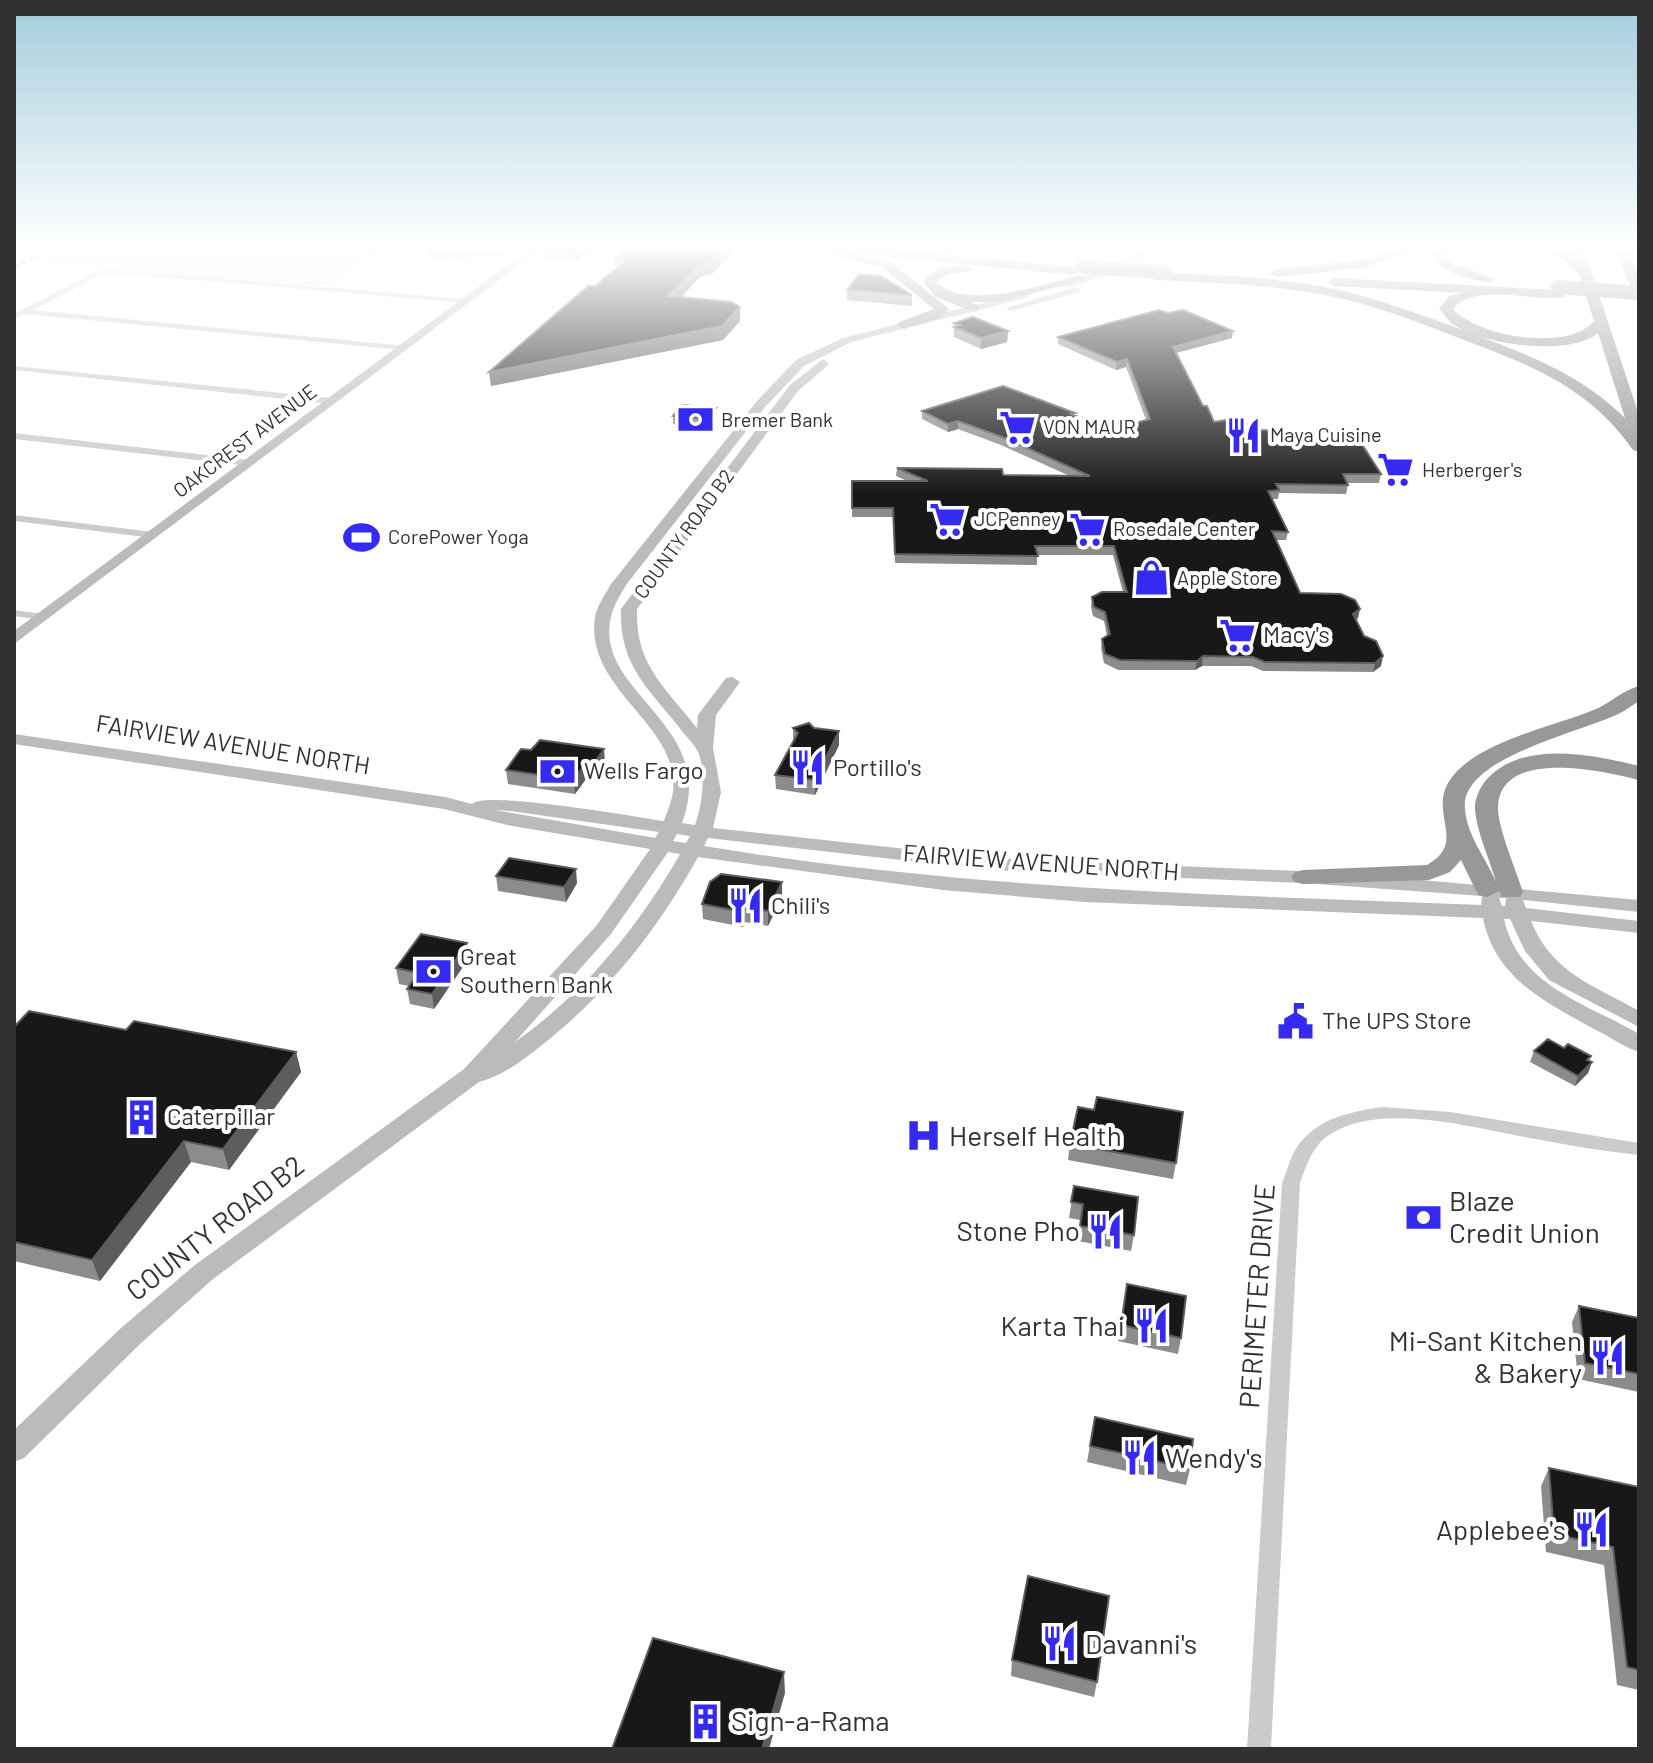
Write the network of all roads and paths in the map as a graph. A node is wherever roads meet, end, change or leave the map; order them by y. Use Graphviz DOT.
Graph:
graph roads {
  1 [pos="206,329"];
  2 [pos="428,329"];
  3 [pos="888,329"];
  4 [pos="919,329"];
  5 [pos="1434,329"];
  6 [pos="1478,329"];
  7 [pos="1594,329"];
  8 [pos="1602,329"];
  9 [pos="403,348"];
  10 [pos="14,368"];
  11 [pos="332,401"];
  12 [pos="761,404"];
  13 [pos="780,406"];
  14 [pos="14,436"];
  15 [pos="1639,437"];
  16 [pos="1639,447"];
  17 [pos="250,463"];
  18 [pos="14,518"];
  19 [pos="153,535"];
  20 [pos="14,613"];
  21 [pos="43,617"];
  22 [pos="14,639"];
  23 [pos="732,682"];
  24 [pos="1639,692"];
  25 [pos="14,739"];
  26 [pos="705,747"];
  27 [pos="1639,773"];
  28 [pos="1461,835"];
  29 [pos="666,836"];
  30 [pos="697,840"];
  31 [pos="1303,877"];
  32 [pos="1502,902"];
  33 [pos="1639,906"];
  34 [pos="1639,927"];
  35 [pos="1639,1020"];
  36 [pos="1639,1044"];
  37 [pos="471,1076"];
  38 [pos="1639,1149"];
  39 [pos="14,1449"];
  40 [pos="1259,1749"];
  1 -- 9 [label="street"];
  2 -- 9 [label="street, OAKCREST AVENUE"];
  3 -- 12 [label="street, COUNTY ROAD B2"];
  4 -- 13 [label="street, COUNTY ROAD B2"];
  5 -- 16 [label="highway"];
  6 -- 7 [label="highway"];
  8 -- 15 [label="highway"];
  9 -- 11 [label="street, OAKCREST AVENUE"];
  10 -- 11 [label="street"];
  11 -- 17 [label="street, OAKCREST AVENUE"];
  12 -- 13 [label="street"];
  12 -- 29 [label="street, COUNTY ROAD B2"];
  13 -- 26 [label="street, COUNTY ROAD B2"];
  14 -- 17 [label="street"];
  17 -- 19 [label="street, OAKCREST AVENUE"];
  18 -- 19 [label="street"];
  19 -- 21 [label="street, OAKCREST AVENUE"];
  20 -- 21 [label="street"];
  21 -- 22 [label="street, OAKCREST AVENUE"];
  23 -- 26 [label="street"];
  24 -- 28 [label="highway"];
  25 -- 29 [label="street, FAIRVIEW AVENUE NORTH"];
  26 -- 30 [label="street, COUNTY ROAD B2"];
  27 -- 32 [label="highway"];
  28 -- 31 [label="highway"];
  28 -- 32 [label="highway"];
  29 -- 30 [label="street, FAIRVIEW AVENUE NORTH"];
  29 -- 37 [label="street, COUNTY ROAD B2"];
  30 -- 31 [label="street, FAIRVIEW AVENUE NORTH"];
  30 -- 32 [label="street, FAIRVIEW AVENUE NORTH"];
  30 -- 37 [label="street, COUNTY ROAD B2"];
  31 -- 32 [label="street, FAIRVIEW AVENUE NORTH"];
  32 -- 33 [label="street, FAIRVIEW AVENUE NORTH"];
  32 -- 34 [label="street, FAIRVIEW AVENUE NORTH"];
  32 -- 35 [label="street"];
  32 -- 36 [label="street"];
  37 -- 39 [label="street, COUNTY ROAD B2"];
  38 -- 40 [label="street, PERIMETER DRIVE"];
}
